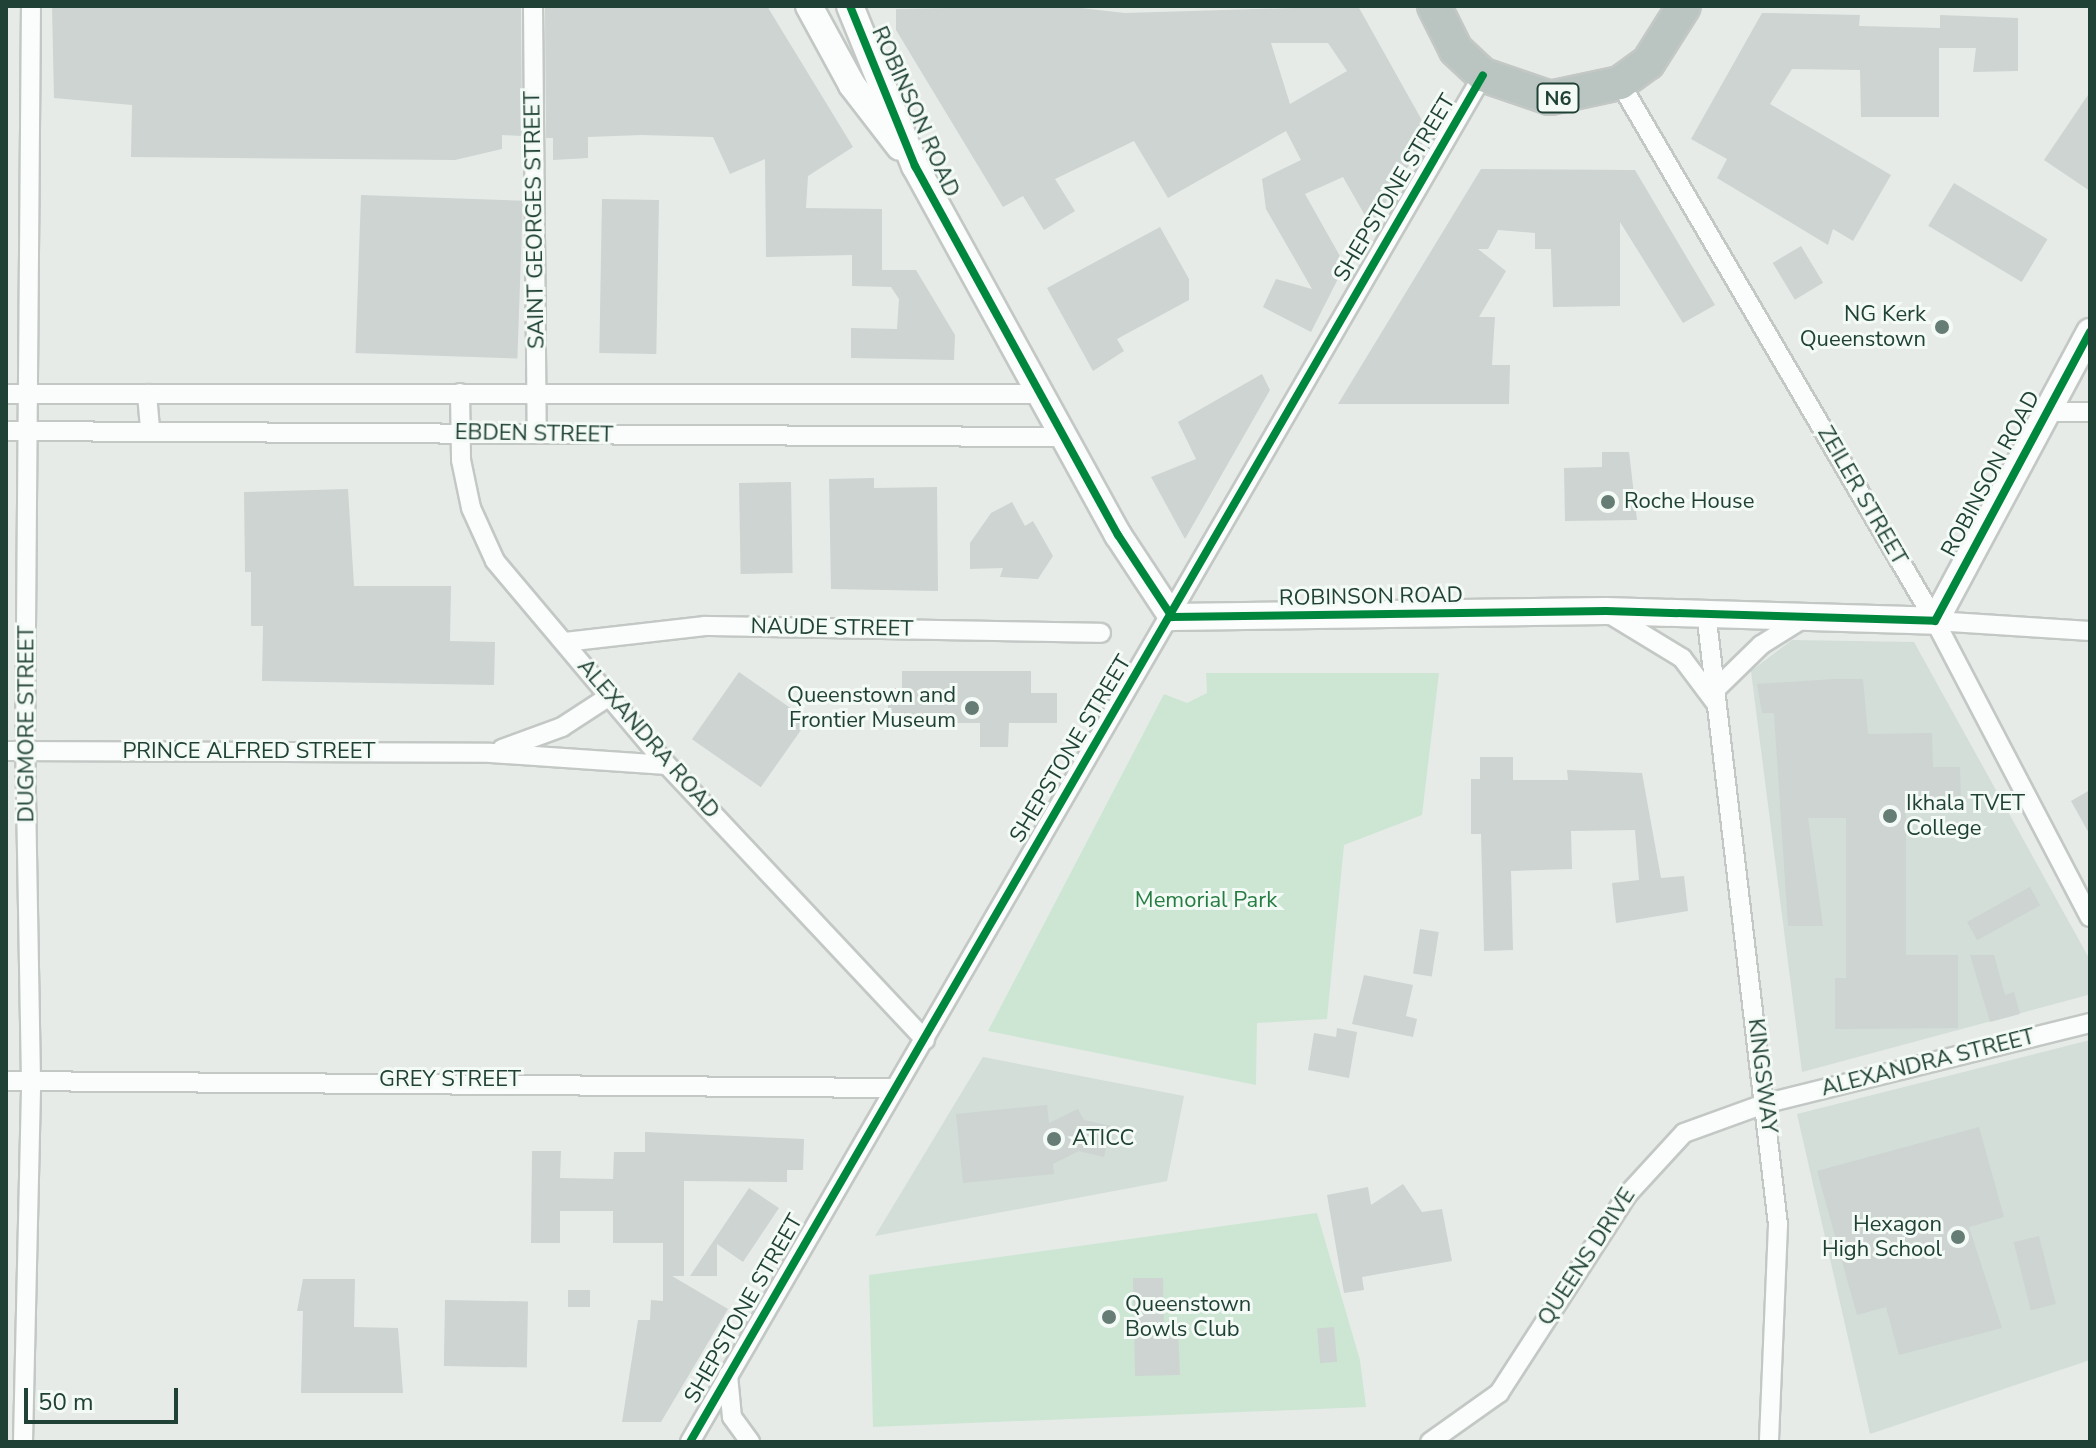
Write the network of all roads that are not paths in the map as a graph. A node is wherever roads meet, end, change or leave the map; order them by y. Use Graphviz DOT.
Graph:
graph roads {
  1 [pos="31,6"];
  2 [pos="533,6"];
  3 [pos="809,6"];
  4 [pos="850,6"];
  5 [pos="1434,6"];
  6 [pos="1684,6"];
  7 [pos="1483,75"];
  8 [pos="1620,83"];
  9 [pos="915,166"];
  10 [pos="2090,332"];
  11 [pos="460,393"];
  12 [pos="6,394"];
  13 [pos="29,394"];
  14 [pos="147,394"];
  15 [pos="537,394"];
  16 [pos="1038,394"];
  17 [pos="2043,412"];
  18 [pos="2090,412"];
  19 [pos="6,431"];
  20 [pos="29,431"];
  21 [pos="150,432"];
  22 [pos="458,433"];
  23 [pos="537,434"];
  24 [pos="1062,437"];
  25 [pos="1606,611"];
  26 [pos="1706,612"];
  27 [pos="1813,613"];
  28 [pos="1172,617"];
  29 [pos="1935,621"];
  30 [pos="2090,631"];
  31 [pos="1101,633"];
  32 [pos="565,642"];
  33 [pos="1717,688"];
  34 [pos="608,697"];
  35 [pos="1720,712"];
  36 [pos="6,751"];
  37 [pos="25,751"];
  38 [pos="491,753"];
  39 [pos="667,765"];
  40 [pos="2090,917"];
  41 [pos="2090,1023"];
  42 [pos="925,1040"];
  43 [pos="6,1081"];
  44 [pos="31,1081"];
  45 [pos="895,1088"];
  46 [pos="1767,1103"];
  47 [pos="728,1375"];
  48 [pos="23,1442"];
  49 [pos="690,1442"];
  50 [pos="750,1442"];
  51 [pos="1430,1442"];
  52 [pos="1769,1442"];
  1 -- 13 [label="street, DUGMORE STREET"];
  2 -- 15 [label="street, SAINT GEORGES STREET"];
  3 -- 9 [label="street, ROBINSON ROAD"];
  4 -- 9 [label="street, ROBINSON ROAD"];
  5 -- 7 [label="highway, N6"];
  6 -- 8 [label="highway, N6"];
  7 -- 8 [label="highway, N6"];
  7 -- 28 [label="street, SHEPSTONE STREET"];
  8 -- 29 [label="street, ZEILER STREET"];
  9 -- 16 [label="street, ROBINSON ROAD"];
  10 -- 17 [label="street, ROBINSON ROAD"];
  11 -- 14 [label="street, EBDEN STREET"];
  11 -- 15 [label="street, EBDEN STREET"];
  11 -- 22 [label="street, ALEXANDRA ROAD"];
  12 -- 13 [label="street, EBDEN STREET"];
  13 -- 14 [label="street, EBDEN STREET"];
  13 -- 20 [label="street, DUGMORE STREET"];
  14 -- 21 [label="street"];
  15 -- 16 [label="street, EBDEN STREET"];
  15 -- 23 [label="street, SAINT GEORGES STREET"];
  16 -- 24 [label="street, ROBINSON ROAD"];
  17 -- 18 [label="street"];
  17 -- 29 [label="street, ROBINSON ROAD"];
  19 -- 20 [label="street, EBDEN STREET"];
  20 -- 21 [label="street, EBDEN STREET"];
  20 -- 37 [label="street, DUGMORE STREET"];
  21 -- 22 [label="street, EBDEN STREET"];
  22 -- 23 [label="street, EBDEN STREET"];
  22 -- 32 [label="street, ALEXANDRA ROAD"];
  23 -- 24 [label="street, EBDEN STREET"];
  24 -- 28 [label="street, ROBINSON ROAD"];
  25 -- 26 [label="street, ROBINSON ROAD"];
  25 -- 28 [label="street, ROBINSON ROAD"];
  25 -- 35 [label="street, KINGSWAY"];
  26 -- 27 [label="street, ROBINSON ROAD"];
  26 -- 33 [label="street, KINGSWAY"];
  27 -- 29 [label="street, ROBINSON ROAD"];
  27 -- 33 [label="street"];
  28 -- 42 [label="street, SHEPSTONE STREET"];
  29 -- 30 [label="street"];
  29 -- 40 [label="street, ZEILER STREET"];
  31 -- 32 [label="street, NAUDE STREET"];
  32 -- 34 [label="street, ALEXANDRA ROAD"];
  33 -- 35 [label="street, KINGSWAY"];
  34 -- 38 [label="street, PRINCE ALFRED STREET"];
  34 -- 39 [label="street, ALEXANDRA ROAD"];
  35 -- 46 [label="street, KINGSWAY"];
  36 -- 37 [label="street, PRINCE ALFRED STREET"];
  37 -- 38 [label="street, PRINCE ALFRED STREET"];
  37 -- 44 [label="street, DUGMORE STREET"];
  38 -- 39 [label="street, PRINCE ALFRED STREET"];
  39 -- 42 [label="street, ALEXANDRA ROAD"];
  41 -- 46 [label="street, ALEXANDRA STREET"];
  42 -- 45 [label="street, SHEPSTONE STREET"];
  43 -- 44 [label="street, GREY STREET"];
  44 -- 45 [label="street, GREY STREET"];
  44 -- 48 [label="street, DUGMORE STREET"];
  45 -- 47 [label="street, SHEPSTONE STREET"];
  46 -- 51 [label="street, QUEENS DRIVE"];
  46 -- 52 [label="street, KINGSWAY"];
  47 -- 49 [label="street, SHEPSTONE STREET"];
  47 -- 50 [label="street"];
}
